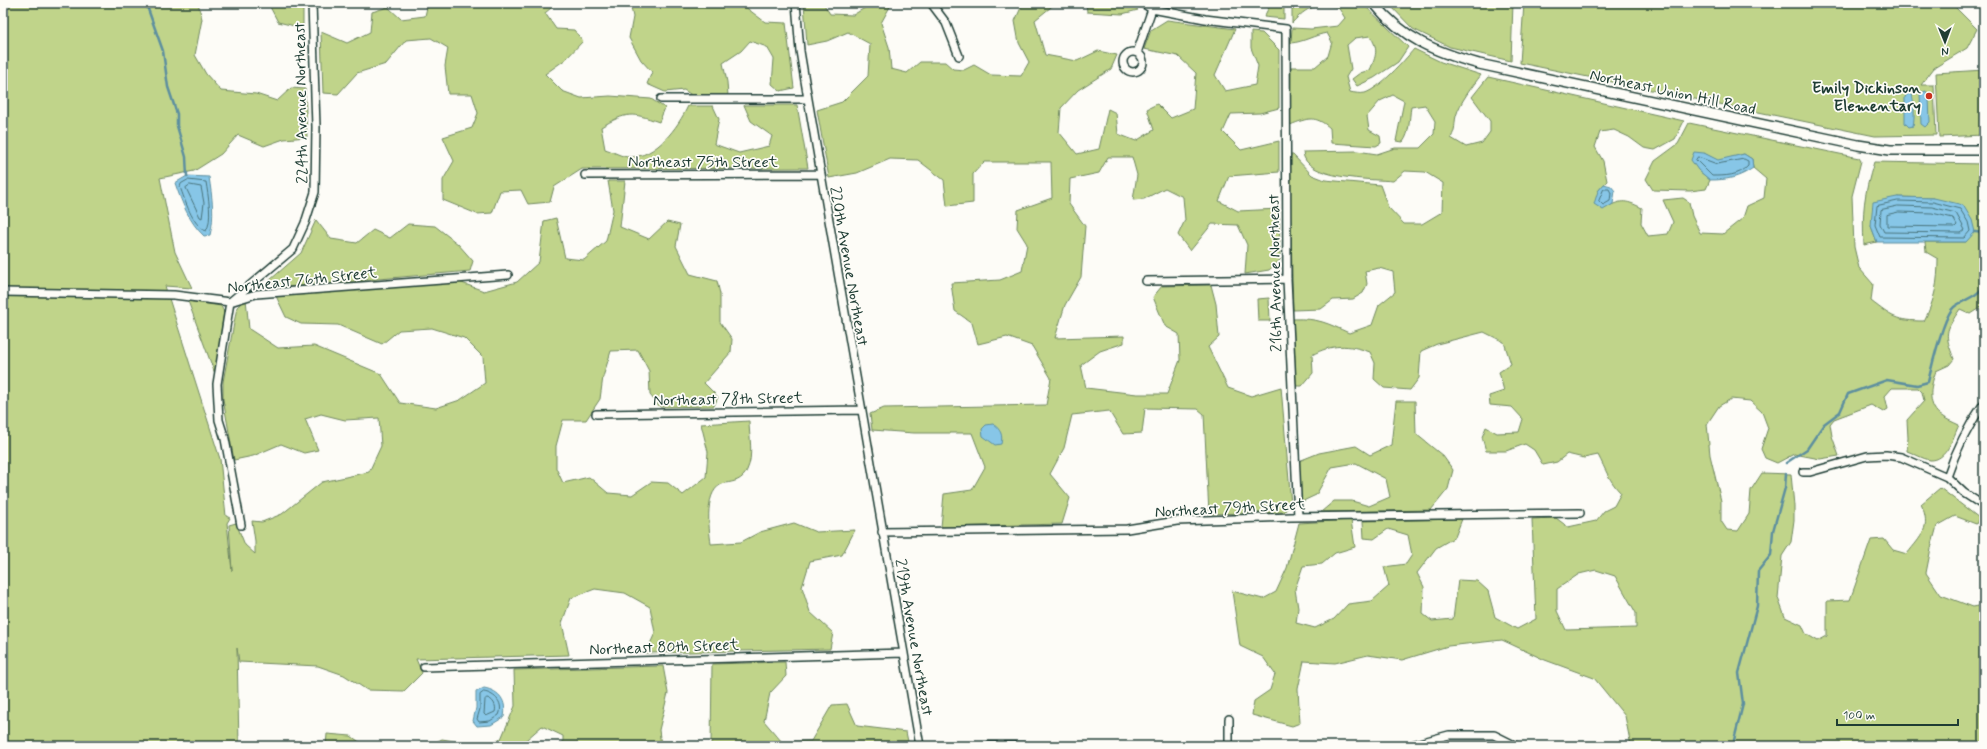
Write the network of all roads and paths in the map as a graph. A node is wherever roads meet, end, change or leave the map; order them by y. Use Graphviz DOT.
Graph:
graph roads {
  1 [pos="312,3"];
  2 [pos="796,3"];
  3 [pos="931,3"];
  4 [pos="1142,3"];
  5 [pos="1374,3"];
  6 [pos="1152,9"];
  7 [pos="1137,53"];
  8 [pos="959,56"];
  9 [pos="660,99"];
  10 [pos="808,99"];
  11 [pos="1984,150"];
  12 [pos="821,174"];
  13 [pos="585,175"];
  14 [pos="508,275"];
  15 [pos="1287,279"];
  16 [pos="1146,281"];
  17 [pos="3,292"];
  18 [pos="230,302"];
  19 [pos="1984,403"];
  20 [pos="861,410"];
  21 [pos="596,414"];
  22 [pos="1803,472"];
  23 [pos="1947,477"];
  24 [pos="1984,506"];
  25 [pos="1580,513"];
  26 [pos="1298,517"];
  27 [pos="241,525"];
  28 [pos="882,532"];
  29 [pos="904,653"];
  30 [pos="424,667"];
  31 [pos="1229,719"];
  32 [pos="920,746"];
  33 [pos="990,746"];
  34 [pos="1050,746"];
  35 [pos="1229,746"];
  36 [pos="1408,746"];
  37 [pos="1516,746"];
  1 -- 18 [label="street, 224th Avenue Northeast"];
  2 -- 10 [label="street, 220th Avenue Northeast"];
  3 -- 8 [label="street"];
  4 -- 6 [label="street"];
  5 -- 11 [label="street, Northeast Union Hill Road"];
  6 -- 7 [label="street"];
  6 -- 15 [label="street, 216th Avenue Northeast"];
  9 -- 10 [label="street"];
  10 -- 12 [label="street, 220th Avenue Northeast"];
  12 -- 13 [label="street, Northeast 75th Street"];
  12 -- 20 [label="street, 220th Avenue Northeast"];
  14 -- 18 [label="street, Northeast 76th Street"];
  15 -- 16 [label="street"];
  15 -- 26 [label="street, 216th Avenue Northeast"];
  17 -- 18 [label="street, Northeast 76th Street"];
  18 -- 27 [label="street"];
  19 -- 23 [label="street"];
  20 -- 21 [label="street, Northeast 78th Street"];
  20 -- 28 [label="street, 220th Avenue Northeast"];
  22 -- 23 [label="street"];
  23 -- 24 [label="street"];
  25 -- 26 [label="street, Northeast 79th Street"];
  26 -- 28 [label="street, Northeast 79th Street"];
  28 -- 29 [label="street, 219th Avenue Northeast"];
  29 -- 30 [label="street, Northeast 80th Street"];
  29 -- 32 [label="street, 219th Avenue Northeast"];
  31 -- 35 [label="street"];
  33 -- 34 [label="street"];
  36 -- 37 [label="street"];
}
